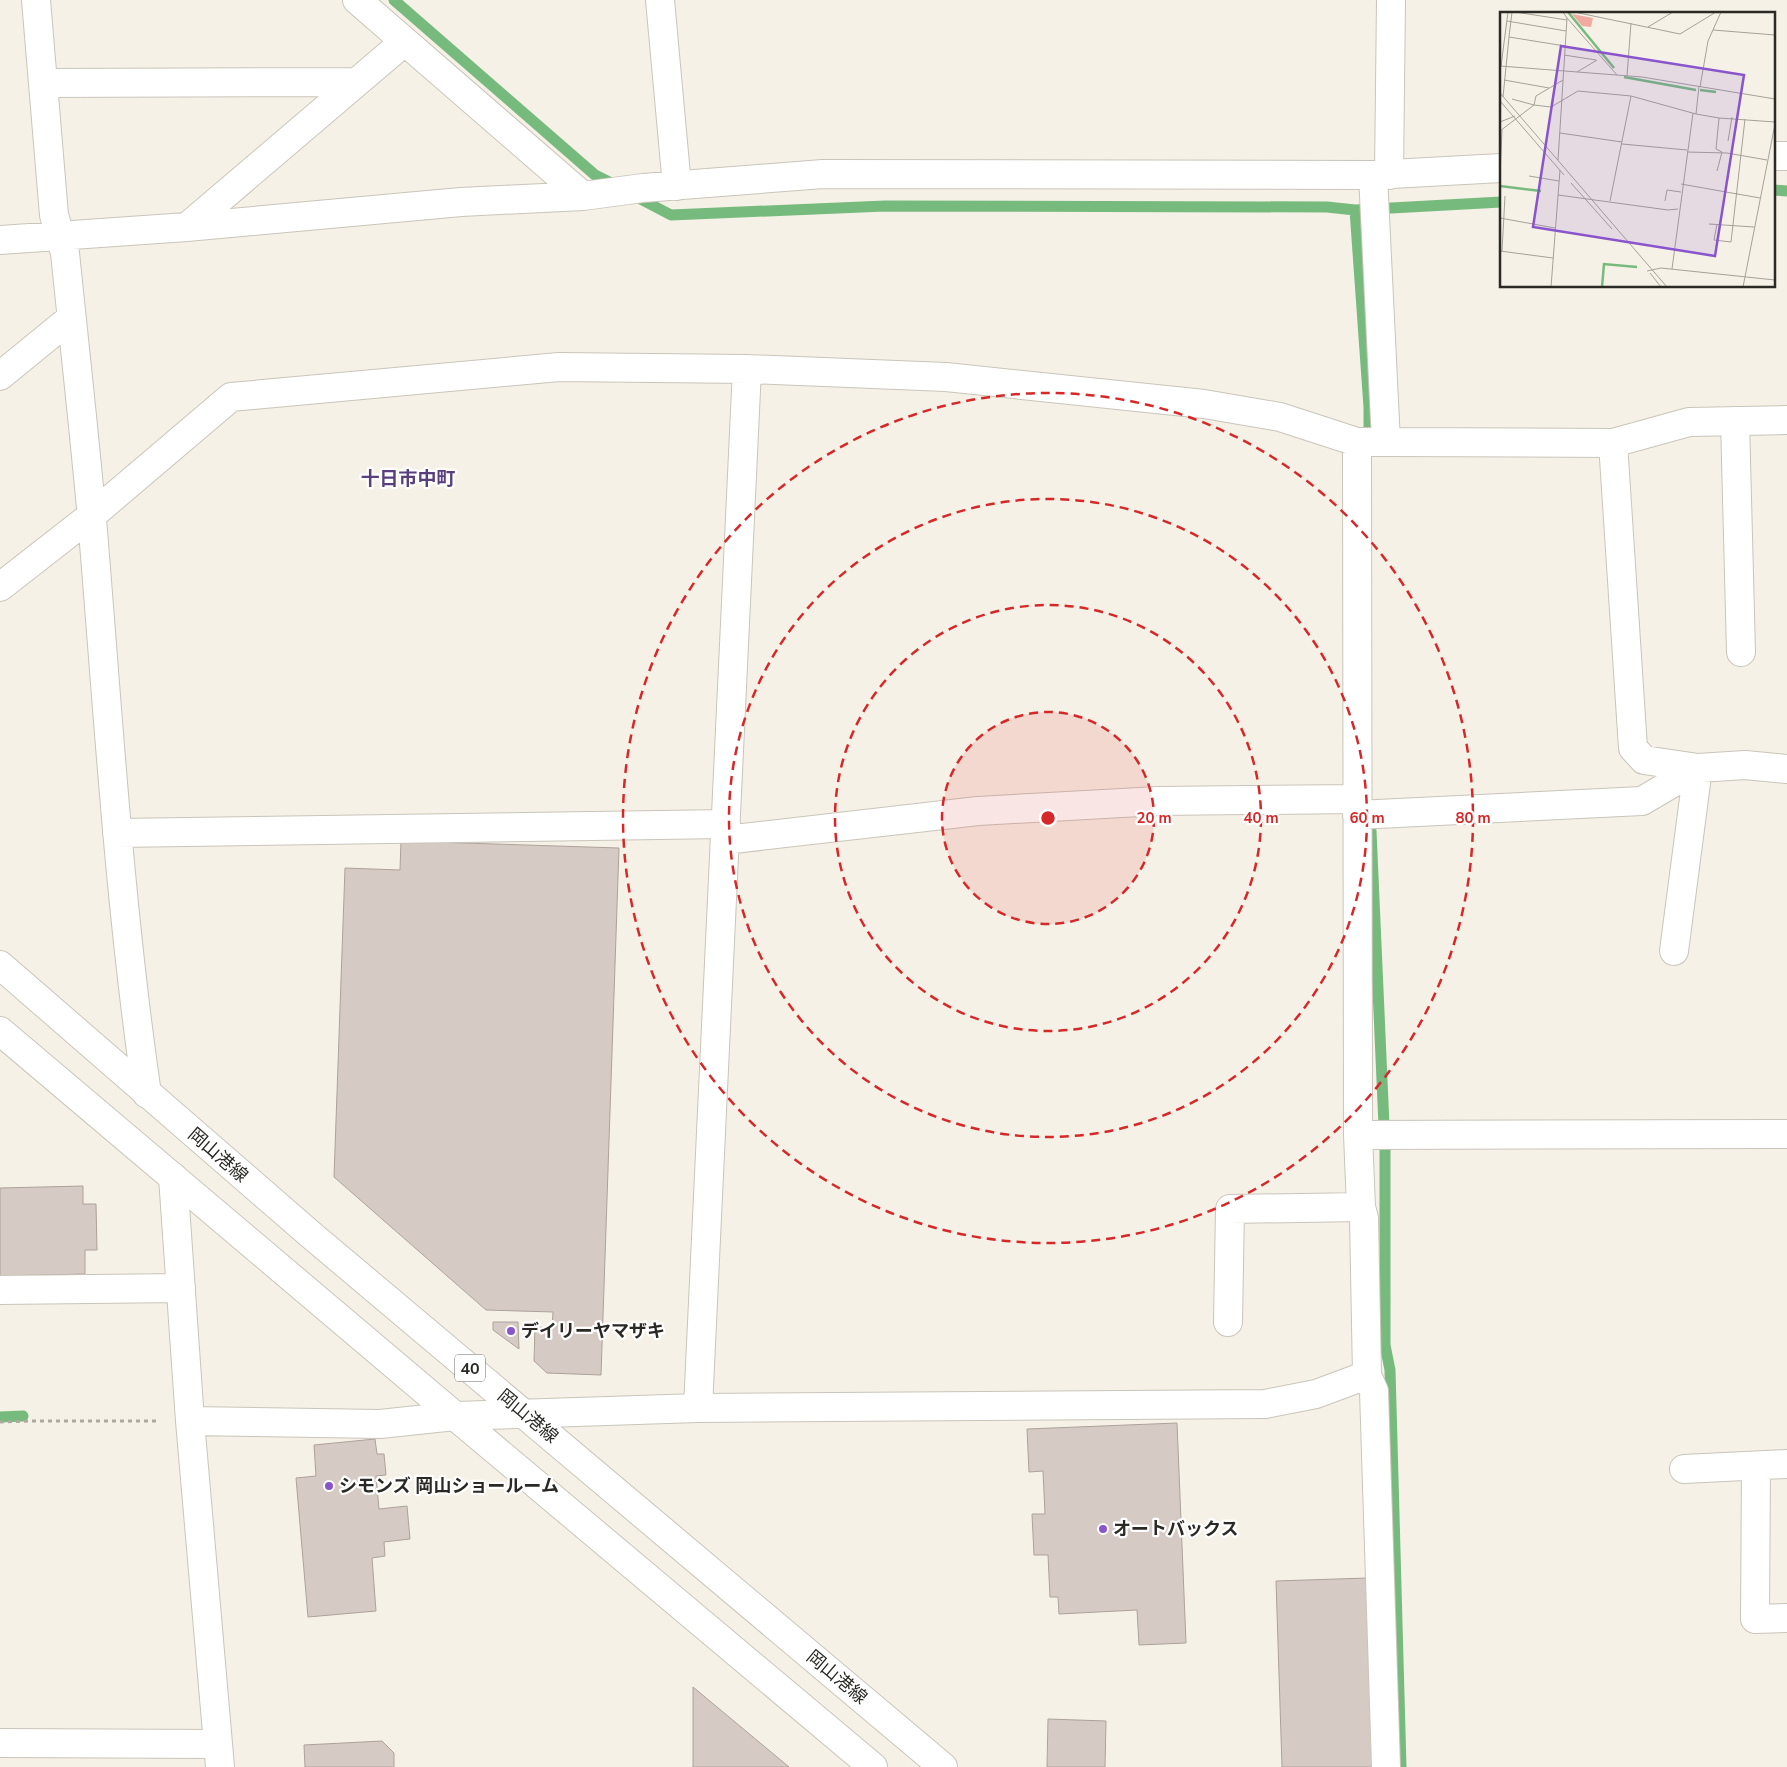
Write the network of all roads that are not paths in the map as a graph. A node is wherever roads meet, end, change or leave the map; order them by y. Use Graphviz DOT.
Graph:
graph roads {
  1 [pos="36,0"];
  2 [pos="357,0"];
  3 [pos="660,0"];
  4 [pos="1391,0"];
  5 [pos="404,42"];
  6 [pos="357,82"];
  7 [pos="43,83"];
  8 [pos="1774,156"];
  9 [pos="1787,156"];
  10 [pos="1500,168"];
  11 [pos="1379,180"];
  12 [pos="677,186"];
  13 [pos="583,196"];
  14 [pos="187,227"];
  15 [pos="60,236"];
  16 [pos="0,240"];
  17 [pos="72,318"];
  18 [pos="747,369"];
  19 [pos="0,376"];
  20 [pos="1787,420"];
  21 [pos="1735,421"];
  22 [pos="1370,442"];
  23 [pos="1613,444"];
  24 [pos="92,516"];
  25 [pos="0,586"];
  26 [pos="1741,652"];
  27 [pos="1698,768"];
  28 [pos="1787,769"];
  29 [pos="1364,811"];
  30 [pos="725,832"];
  31 [pos="117,833"];
  32 [pos="1674,951"];
  33 [pos="0,966"];
  34 [pos="0,1030"];
  35 [pos="147,1094"];
  36 [pos="1376,1134"];
  37 [pos="1787,1134"];
  38 [pos="173,1177"];
  39 [pos="1361,1206"];
  40 [pos="181,1288"];
  41 [pos="0,1290"];
  42 [pos="1228,1322"];
  43 [pos="1367,1375"];
  44 [pos="698,1408"];
  45 [pos="525,1414"];
  46 [pos="455,1416"];
  47 [pos="190,1421"];
  48 [pos="1787,1464"];
  49 [pos="1756,1466"];
  50 [pos="1684,1469"];
  51 [pos="1787,1618"];
  52 [pos="0,1743"];
  53 [pos="219,1756"];
  54 [pos="873,1767"];
  55 [pos="943,1767"];
  56 [pos="1386,1767"];
  1 -- 7 [label="street"];
  2 -- 5 [label="street"];
  3 -- 12 [label="street"];
  4 -- 11 [label="street"];
  5 -- 6 [label="street"];
  5 -- 13 [label="street"];
  6 -- 7 [label="street"];
  6 -- 14 [label="street"];
  7 -- 15 [label="street"];
  8 -- 9 [label="street"];
  10 -- 11 [label="street"];
  11 -- 12 [label="street"];
  11 -- 22 [label="street"];
  12 -- 13 [label="street"];
  13 -- 14 [label="street"];
  14 -- 15 [label="street"];
  15 -- 16 [label="street"];
  15 -- 17 [label="street"];
  17 -- 19 [label="street"];
  17 -- 24 [label="street"];
  18 -- 22 [label="street"];
  18 -- 24 [label="street"];
  18 -- 30 [label="street"];
  20 -- 21 [label="street"];
  21 -- 23 [label="street"];
  21 -- 26 [label="street"];
  22 -- 23 [label="street"];
  22 -- 29 [label="street"];
  23 -- 27 [label="street"];
  24 -- 25 [label="street"];
  24 -- 31 [label="street"];
  27 -- 28 [label="street"];
  27 -- 29 [label="street"];
  27 -- 32 [label="street"];
  29 -- 30 [label="street"];
  29 -- 36 [label="street"];
  30 -- 31 [label="street"];
  30 -- 44 [label="street"];
  31 -- 35 [label="street"];
  33 -- 35 [label="street, 岡山港線 / 40"];
  34 -- 38 [label="street"];
  35 -- 45 [label="street, 岡山港線 / 40"];
  36 -- 37 [label="street"];
  36 -- 39 [label="street"];
  38 -- 40 [label="street"];
  38 -- 46 [label="street"];
  39 -- 42 [label="street"];
  39 -- 43 [label="street"];
  40 -- 41 [label="street"];
  40 -- 47 [label="street"];
  43 -- 44 [label="street"];
  43 -- 56 [label="street"];
  44 -- 45 [label="street"];
  45 -- 46 [label="street"];
  45 -- 55 [label="street, 岡山港線 / 40"];
  46 -- 47 [label="street"];
  46 -- 54 [label="street"];
  47 -- 53 [label="street"];
  48 -- 49 [label="street"];
  49 -- 50 [label="street"];
  49 -- 51 [label="street"];
  52 -- 53 [label="street"];
}
